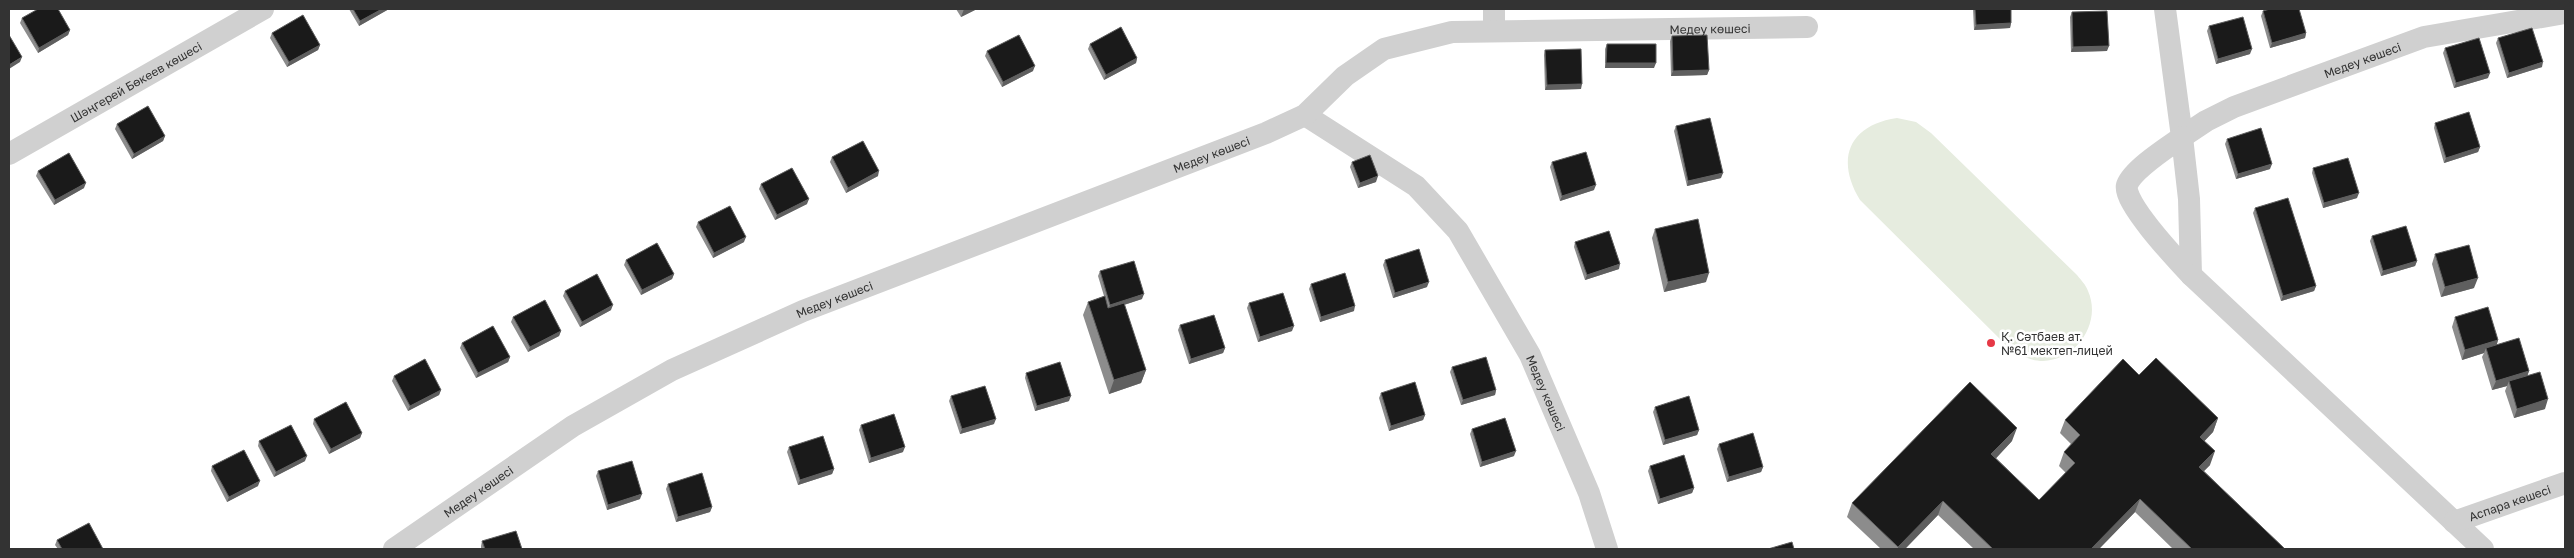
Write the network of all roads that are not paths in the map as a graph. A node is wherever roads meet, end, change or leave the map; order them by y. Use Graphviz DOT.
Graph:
graph roads {
  1 [pos="262,9"];
  2 [pos="2165,9"];
  3 [pos="2557,12"];
  4 [pos="1494,20"];
  5 [pos="1807,27"];
  6 [pos="1305,115"];
  7 [pos="2182,137"];
  8 [pos="9,154"];
  9 [pos="2191,275"];
  10 [pos="2565,483"];
  11 [pos="2454,522"];
  12 [pos="401,548"];
  13 [pos="1607,549"];
  14 [pos="2483,549"];
  1 -- 8 [label="street, Шәңгерей Бөкеев көшесі"];
  2 -- 7 [label="street"];
  3 -- 7 [label="street, Медеу көшесі"];
  4 -- 5 [label="street, Медеу көшесі"];
  4 -- 6 [label="street, Медеу көшесі"];
  6 -- 12 [label="street, Медеу көшесі"];
  6 -- 13 [label="street, Медеу көшесі"];
  7 -- 9 [label="street"];
  7 -- 9 [label="street, Медеу көшесі"];
  9 -- 11 [label="street, Медеу көшесі"];
  10 -- 11 [label="street, Аспара көшесі"];
  11 -- 14 [label="street, Медеу көшесі"];
}
